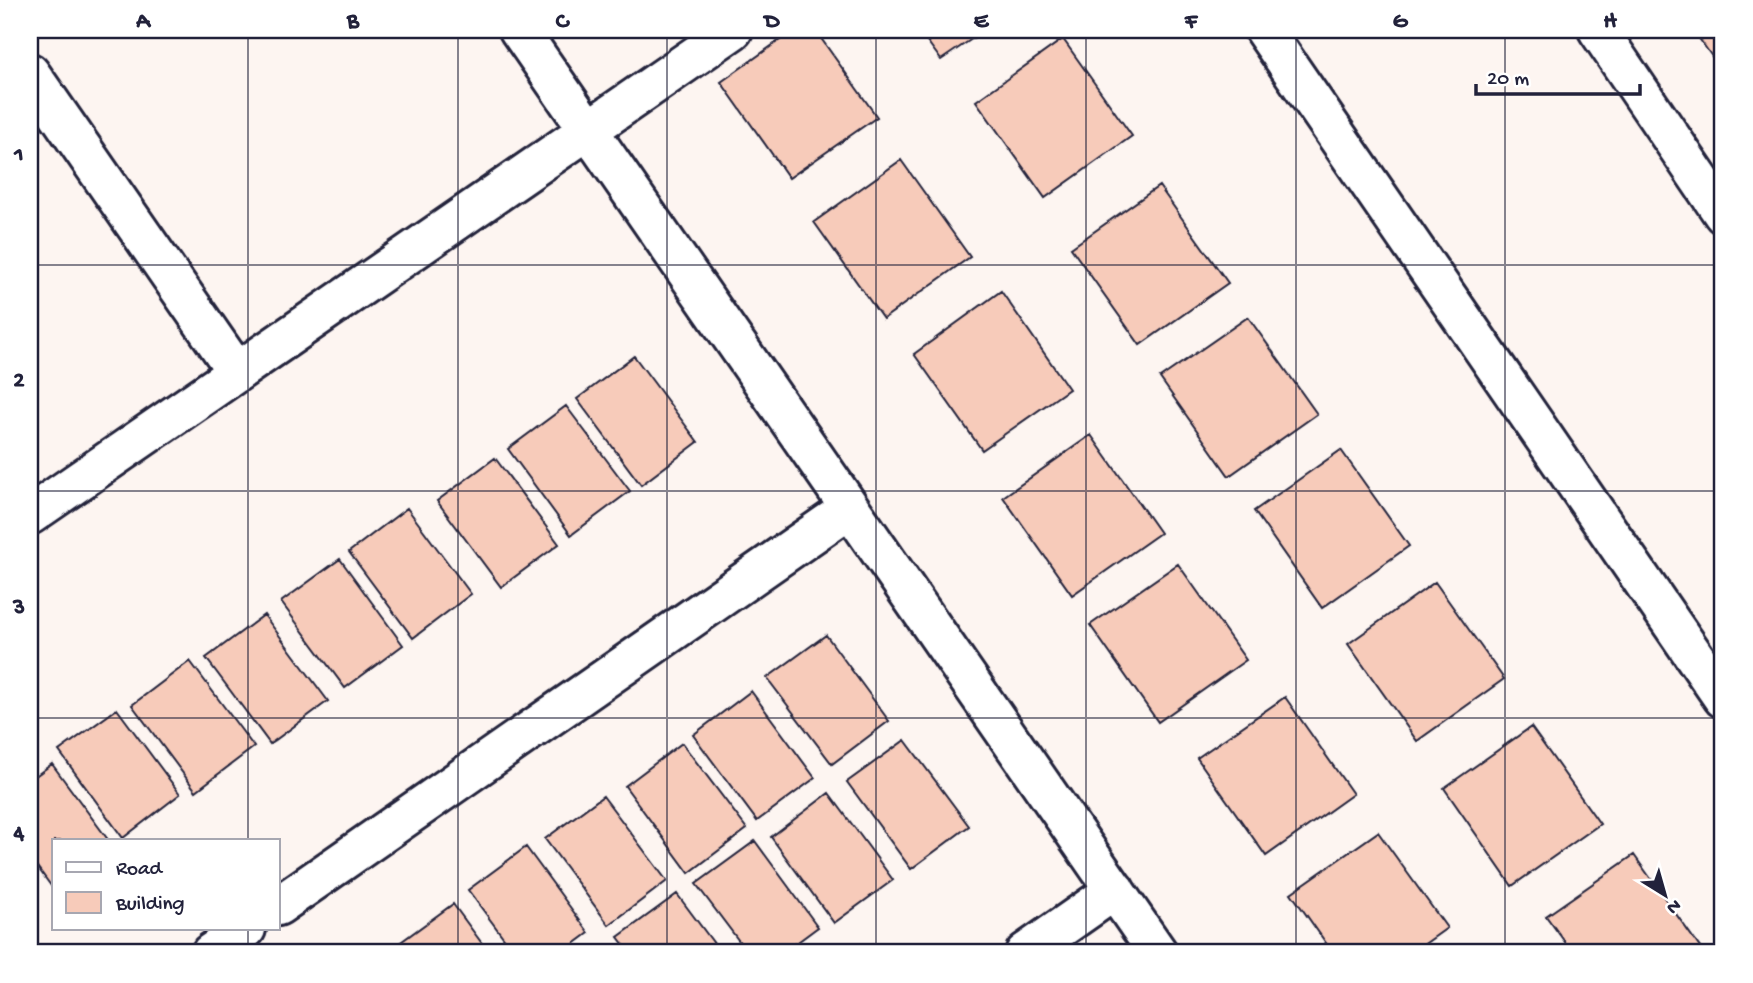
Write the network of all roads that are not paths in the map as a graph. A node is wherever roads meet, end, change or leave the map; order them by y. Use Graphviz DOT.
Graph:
graph roads {
  1 [pos="519,30"];
  2 [pos="733,30"];
  3 [pos="1264,30"];
  4 [pos="1598,30"];
  5 [pos="30,73"];
  6 [pos="589,130"];
  7 [pos="1723,214"];
  8 [pos="237,372"];
  9 [pos="850,508"];
  10 [pos="30,515"];
  11 [pos="1723,698"];
  12 [pos="1115,890"];
  13 [pos="280,905"];
  14 [pos="245,930"];
  15 [pos="211,953"];
  16 [pos="1025,953"];
  17 [pos="1158,953"];
  1 -- 6 [label="street"];
  2 -- 6 [label="street"];
  3 -- 11 [label="street"];
  4 -- 7 [label="street"];
  5 -- 8 [label="street"];
  6 -- 8 [label="street"];
  6 -- 9 [label="street"];
  8 -- 10 [label="street"];
  9 -- 12 [label="street"];
  9 -- 13 [label="street"];
  12 -- 16 [label="street"];
  12 -- 17 [label="street"];
  14 -- 15 [label="street"];
}
